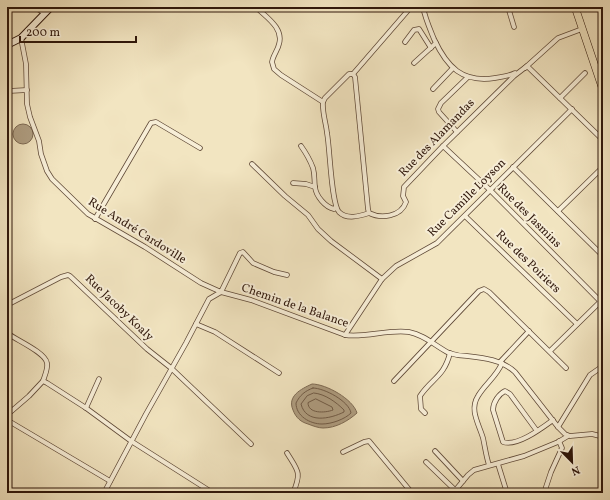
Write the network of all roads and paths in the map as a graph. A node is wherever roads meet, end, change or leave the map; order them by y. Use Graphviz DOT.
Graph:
graph roads {
  1 [pos="34,7"];
  2 [pos="51,7"];
  3 [pos="256,7"];
  4 [pos="411,7"];
  5 [pos="423,7"];
  6 [pos="508,7"];
  7 [pos="575,7"];
  8 [pos="45,13"];
  9 [pos="514,27"];
  10 [pos="582,29"];
  11 [pos="21,38"];
  12 [pos="405,42"];
  13 [pos="436,43"];
  14 [pos="7,45"];
  15 [pos="431,48"];
  16 [pos="414,63"];
  17 [pos="527,66"];
  18 [pos="453,68"];
  19 [pos="585,73"];
  20 [pos="354,76"];
  21 [pos="468,77"];
  22 [pos="27,90"];
  23 [pos="433,90"];
  24 [pos="603,90"];
  25 [pos="7,92"];
  26 [pos="560,98"];
  27 [pos="323,102"];
  28 [pos="572,109"];
  29 [pos="457,132"];
  30 [pos="603,140"];
  31 [pos="301,146"];
  32 [pos="443,146"];
  33 [pos="200,148"];
  34 [pos="252,164"];
  35 [pos="513,167"];
  36 [pos="603,167"];
  37 [pos="293,183"];
  38 [pos="315,187"];
  39 [pos="490,190"];
  40 [pos="336,208"];
  41 [pos="558,212"];
  42 [pos="369,213"];
  43 [pos="465,216"];
  44 [pos="95,219"];
  45 [pos="602,254"];
  46 [pos="287,274"];
  47 [pos="382,279"];
  48 [pos="220,292"];
  49 [pos="602,300"];
  50 [pos="7,305"];
  51 [pos="196,324"];
  52 [pos="577,324"];
  53 [pos="529,331"];
  54 [pos="7,333"];
  55 [pos="345,335"];
  56 [pos="431,341"];
  57 [pos="550,351"];
  58 [pos="450,353"];
  59 [pos="501,362"];
  60 [pos="603,366"];
  61 [pos="171,368"];
  62 [pos="566,368"];
  63 [pos="280,373"];
  64 [pos="99,379"];
  65 [pos="43,381"];
  66 [pos="394,381"];
  67 [pos="7,406"];
  68 [pos="86,408"];
  69 [pos="12,410"];
  70 [pos="425,413"];
  71 [pos="7,415"];
  72 [pos="7,420"];
  73 [pos="553,420"];
  74 [pos="558,427"];
  75 [pos="537,431"];
  76 [pos="602,435"];
  77 [pos="568,436"];
  78 [pos="603,440"];
  79 [pos="131,441"];
  80 [pos="559,441"];
  81 [pos="251,444"];
  82 [pos="435,451"];
  83 [pos="343,452"];
  84 [pos="287,453"];
  85 [pos="426,462"];
  86 [pos="498,464"];
  87 [pos="489,465"];
  88 [pos="110,481"];
  89 [pos="463,481"];
  90 [pos="454,492"];
  91 [pos="104,493"];
  92 [pos="213,493"];
  93 [pos="293,493"];
  94 [pos="412,493"];
  95 [pos="507,493"];
  96 [pos="544,493"];
  1 -- 8 [label="street"];
  2 -- 8 [label="main road"];
  3 -- 27 [label="street"];
  4 -- 20 [label="street"];
  5 -- 13 [label="street"];
  6 -- 9 [label="street"];
  7 -- 10 [label="main road"];
  8 -- 11 [label="main road"];
  10 -- 17 [label="street, Rue des Alamandas"];
  10 -- 24 [label="main road"];
  11 -- 14 [label="main road"];
  11 -- 22 [label="street, Rue André Cardoville"];
  12 -- 15 [label="street"];
  13 -- 15 [label="street"];
  13 -- 18 [label="street"];
  15 -- 16 [label="street"];
  17 -- 21 [label="street"];
  17 -- 26 [label="street"];
  17 -- 29 [label="street, Rue des Alamandas"];
  18 -- 21 [label="street"];
  18 -- 23 [label="street"];
  19 -- 26 [label="street"];
  20 -- 27 [label="street"];
  20 -- 42 [label="street"];
  21 -- 29 [label="street"];
  22 -- 25 [label="street"];
  22 -- 44 [label="street, Rue André Cardoville"];
  26 -- 28 [label="street"];
  27 -- 40 [label="street"];
  28 -- 30 [label="street"];
  28 -- 35 [label="street, Rue Camille Loyson"];
  29 -- 32 [label="street, Rue des Alamandas"];
  31 -- 38 [label="street"];
  32 -- 39 [label="street, Rue des Jasmins"];
  32 -- 42 [label="street, Rue des Alamandas"];
  33 -- 44 [label="street"];
  34 -- 47 [label="street"];
  35 -- 39 [label="street, Rue Camille Loyson"];
  35 -- 41 [label="street"];
  36 -- 41 [label="street"];
  37 -- 38 [label="street"];
  38 -- 40 [label="street"];
  39 -- 43 [label="street, Rue Camille Loyson"];
  39 -- 49 [label="street, Rue des Jasmins"];
  40 -- 42 [label="street"];
  41 -- 45 [label="street"];
  43 -- 47 [label="street, Rue Camille Loyson"];
  43 -- 52 [label="street, Rue des Poiriers"];
  44 -- 48 [label="street, Rue André Cardoville"];
  46 -- 48 [label="street"];
  47 -- 55 [label="street, Rue Camille Loyson"];
  48 -- 51 [label="street"];
  48 -- 55 [label="street, Chemin de la Balance"];
  49 -- 52 [label="street"];
  50 -- 61 [label="street, Rue Jacoby Koaly"];
  51 -- 61 [label="street"];
  51 -- 63 [label="street"];
  52 -- 57 [label="street"];
  53 -- 56 [label="street"];
  53 -- 57 [label="street"];
  53 -- 59 [label="street"];
  54 -- 65 [label="street"];
  55 -- 56 [label="street, Chemin de la Balance"];
  56 -- 58 [label="street, Chemin de la Balance"];
  56 -- 66 [label="street"];
  57 -- 62 [label="street"];
  58 -- 59 [label="street, Chemin de la Balance"];
  58 -- 70 [label="street"];
  59 -- 73 [label="street, Chemin de la Balance"];
  59 -- 87 [label="street"];
  60 -- 74 [label="street"];
  61 -- 79 [label="street"];
  61 -- 81 [label="street"];
  64 -- 68 [label="street"];
  65 -- 68 [label="street"];
  65 -- 69 [label="street"];
  67 -- 69 [label="street"];
  68 -- 79 [label="street"];
  69 -- 71 [label="street"];
  72 -- 88 [label="street"];
  73 -- 74 [label="street, Chemin de la Balance"];
  73 -- 75 [label="street"];
  74 -- 77 [label="street, Chemin de la Balance"];
  75 -- 75 [label="street"];
  76 -- 77 [label="street"];
  76 -- 78 [label="street"];
  77 -- 80 [label="street"];
  79 -- 88 [label="street"];
  79 -- 92 [label="street"];
  80 -- 86 [label="street"];
  80 -- 96 [label="street"];
  82 -- 89 [label="street"];
  83 -- 94 [label="street"];
  84 -- 93 [label="street"];
  85 -- 90 [label="street"];
  86 -- 87 [label="street"];
  86 -- 95 [label="street"];
  87 -- 89 [label="street"];
  88 -- 91 [label="street"];
  89 -- 90 [label="street"];
}
